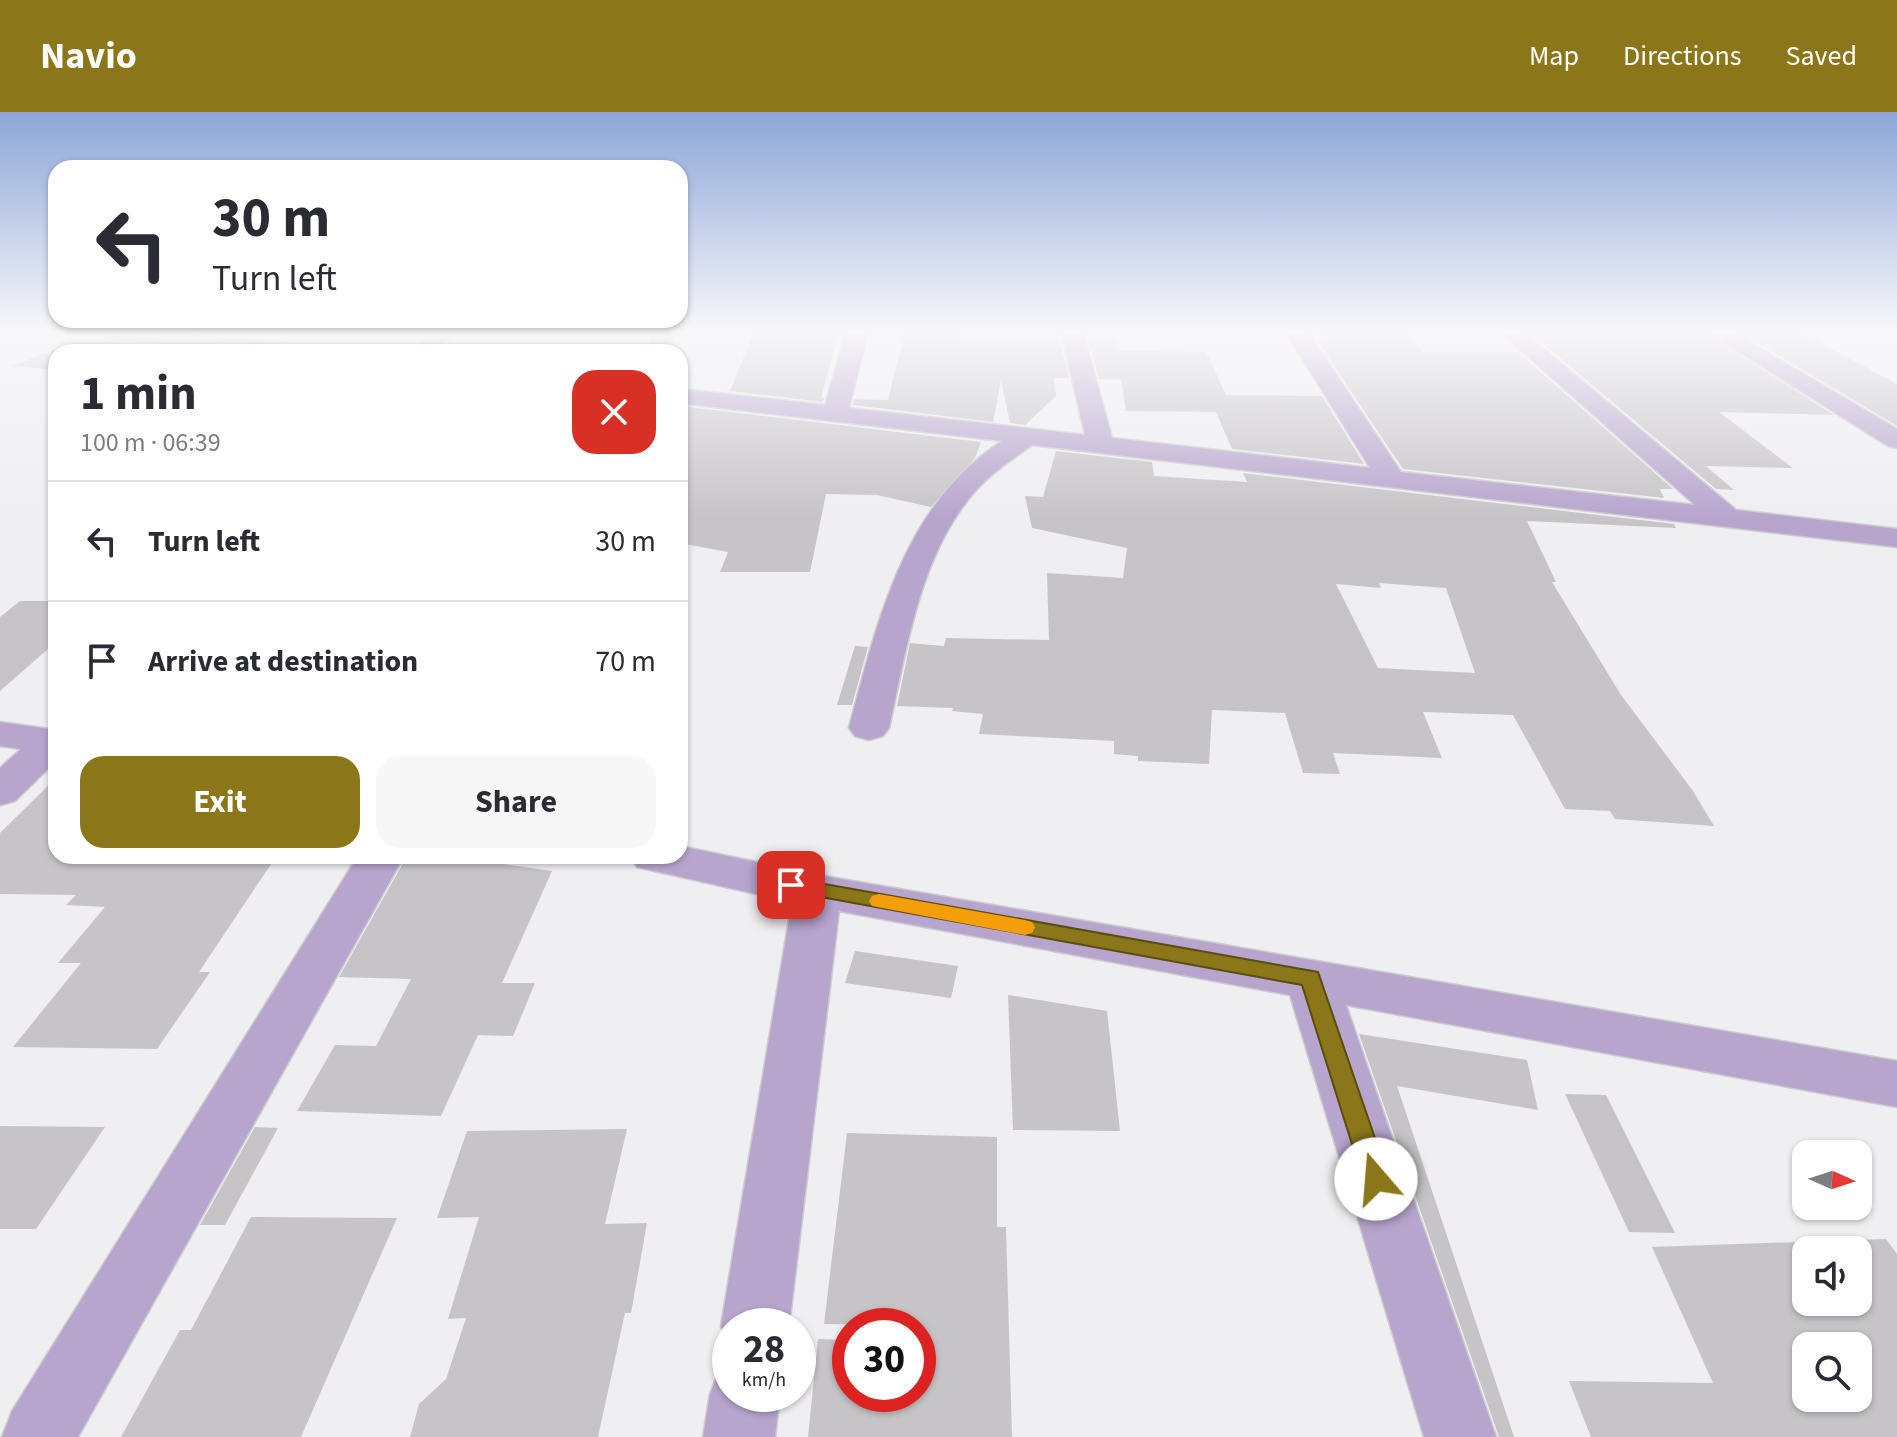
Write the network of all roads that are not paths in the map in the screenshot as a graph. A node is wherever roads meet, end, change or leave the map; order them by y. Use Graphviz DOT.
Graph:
graph roads {
  1 [pos="841,394"];
  2 [pos="1088,394"];
  3 [pos="1337,394"];
  4 [pos="1583,394"];
  5 [pos="1820,394"];
  6 [pos="688,397"];
  7 [pos="835,415"];
  8 [pos="1025,438"];
  9 [pos="1897,440"];
  10 [pos="1101,446"];
  11 [pos="1392,480"];
  12 [pos="1726,517"];
  13 [pos="1897,538"];
  14 [pos="869,728"];
  15 [pos="0,734"];
  16 [pos="48,741"];
  17 [pos="48,748"];
  18 [pos="0,792"];
  19 [pos="688,863"];
  20 [pos="376,864"];
  21 [pos="818,891"];
  22 [pos="1311,978"];
  23 [pos="1897,1084"];
  24 [pos="758,1308"];
  25 [pos="742,1412"];
  26 [pos="38,1437"];
  27 [pos="739,1437"];
  28 [pos="1460,1437"];
  1 -- 7 [label="street"];
  2 -- 10 [label="street"];
  3 -- 11 [label="street"];
  4 -- 12 [label="street"];
  5 -- 9 [label="street"];
  6 -- 7 [label="street"];
  7 -- 8 [label="street"];
  8 -- 10 [label="street"];
  8 -- 14 [label="street"];
  10 -- 11 [label="street"];
  11 -- 12 [label="street"];
  12 -- 13 [label="street"];
  15 -- 16 [label="street"];
  17 -- 18 [label="street"];
  19 -- 21 [label="street"];
  20 -- 26 [label="street"];
  21 -- 22 [label="street"];
  21 -- 24 [label="street"];
  22 -- 23 [label="street"];
  22 -- 28 [label="street"];
  25 -- 27 [label="street"];
}
